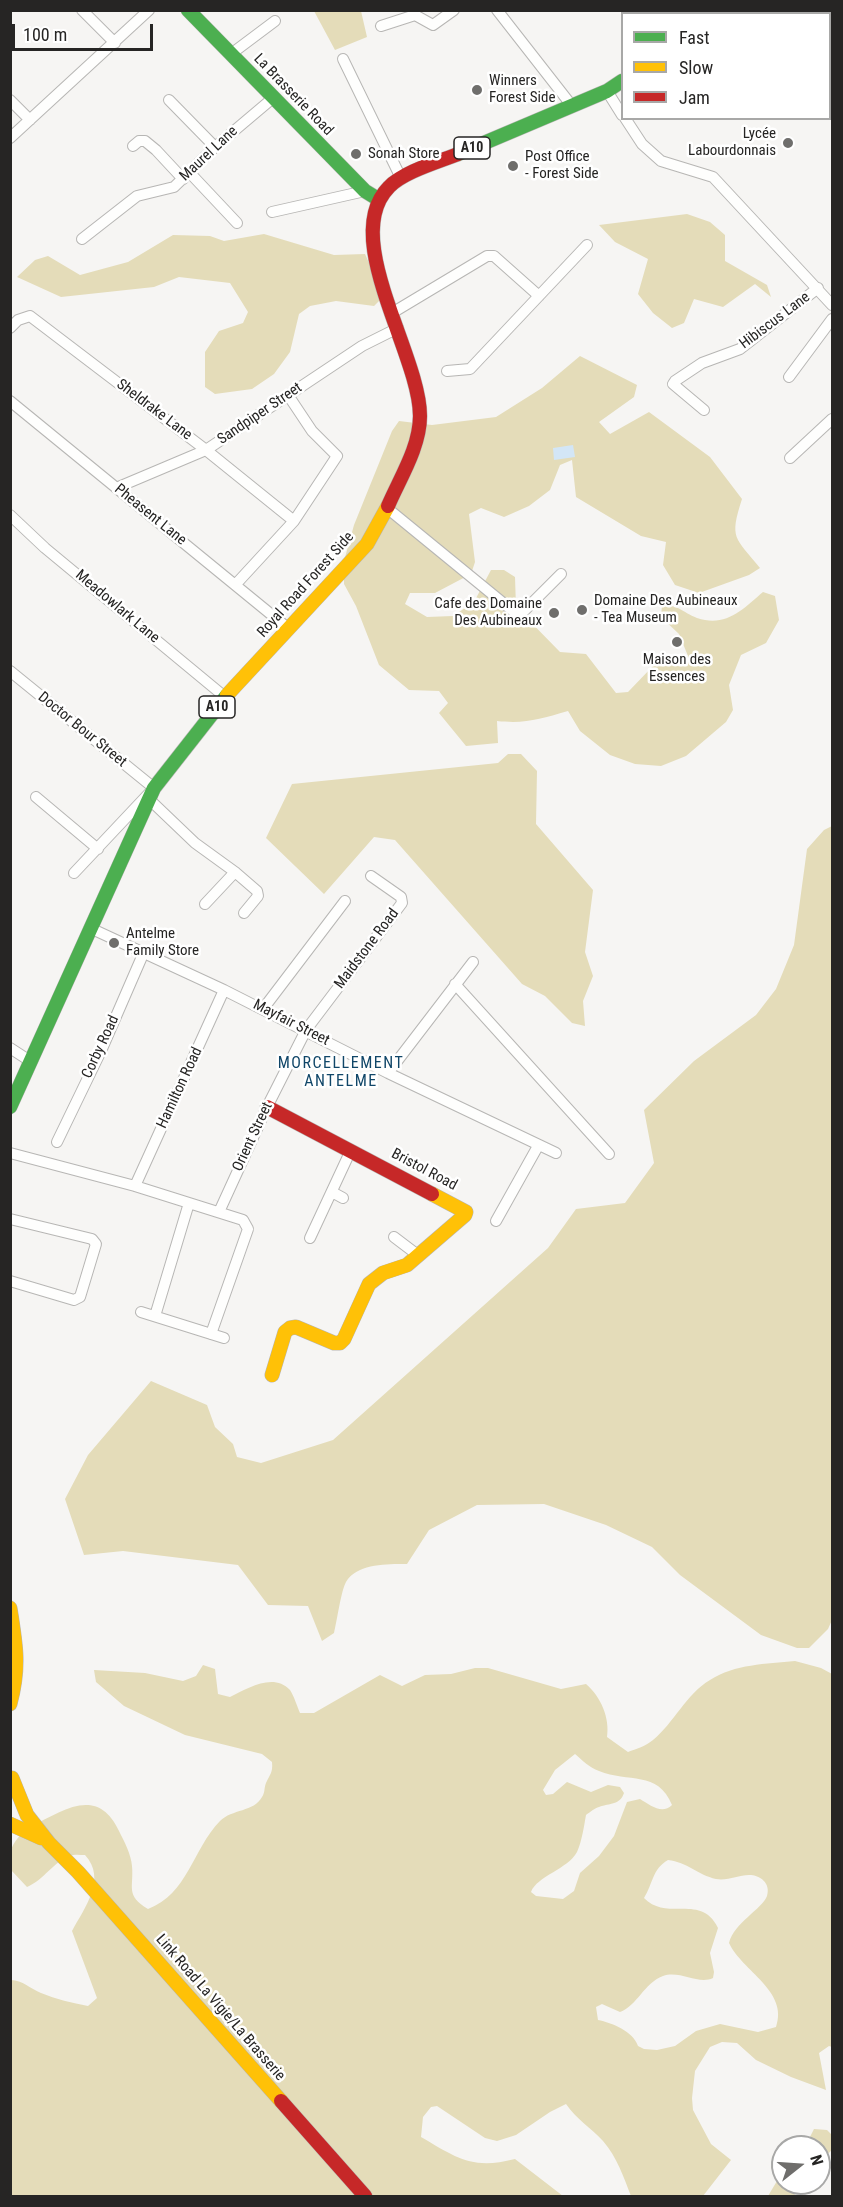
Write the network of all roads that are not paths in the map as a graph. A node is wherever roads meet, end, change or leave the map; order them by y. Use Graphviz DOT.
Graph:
graph roads {
  1 [pos="82,10"];
  2 [pos="149,10"];
  3 [pos="188,10"];
  4 [pos="454,10"];
  5 [pos="497,10"];
  6 [pos="275,21"];
  7 [pos="381,26"];
  8 [pos="115,43"];
  9 [pos="231,54"];
  10 [pos="343,58"];
  11 [pos="621,82"];
  12 [pos="606,91"];
  13 [pos="273,98"];
  14 [pos="10,100"];
  15 [pos="168,100"];
  16 [pos="572,106"];
  17 [pos="621,114"];
  18 [pos="30,120"];
  19 [pos="626,120"];
  20 [pos="10,138"];
  21 [pos="133,146"];
  22 [pos="215,147"];
  23 [pos="186,176"];
  24 [pos="401,178"];
  25 [pos="365,191"];
  26 [pos="378,199"];
  27 [pos="272,212"];
  28 [pos="237,222"];
  29 [pos="82,239"];
  30 [pos="587,245"];
  31 [pos="818,288"];
  32 [pos="538,296"];
  33 [pos="832,305"];
  34 [pos="392,313"];
  35 [pos="832,319"];
  36 [pos="10,328"];
  37 [pos="398,328"];
  38 [pos="447,371"];
  39 [pos="789,377"];
  40 [pos="288,395"];
  41 [pos="10,401"];
  42 [pos="704,410"];
  43 [pos="832,419"];
  44 [pos="206,450"];
  45 [pos="790,458"];
  46 [pos="116,488"];
  47 [pos="387,508"];
  48 [pos="10,515"];
  49 [pos="294,521"];
  50 [pos="561,574"];
  51 [pos="236,584"];
  52 [pos="289,629"];
  53 [pos="10,671"];
  54 [pos="225,696"];
  55 [pos="152,794"];
  56 [pos="36,797"];
  57 [pos="98,849"];
  58 [pos="235,872"];
  59 [pos="74,873"];
  60 [pos="370,876"];
  61 [pos="345,900"];
  62 [pos="205,904"];
  63 [pos="244,914"];
  64 [pos="90,928"];
  65 [pos="144,952"];
  66 [pos="473,962"];
  67 [pos="455,984"];
  68 [pos="224,990"];
  69 [pos="263,1009"];
  70 [pos="306,1030"];
  71 [pos="10,1048"];
  72 [pos="30,1061"];
  73 [pos="388,1073"];
  74 [pos="10,1107"];
  75 [pos="267,1107"];
  76 [pos="57,1142"];
  77 [pos="538,1146"];
  78 [pos="351,1150"];
  79 [pos="10,1153"];
  80 [pos="556,1153"];
  81 [pos="609,1154"];
  82 [pos="135,1186"];
  83 [pos="332,1192"];
  84 [pos="343,1198"];
  85 [pos="189,1203"];
  86 [pos="219,1212"];
  87 [pos="10,1219"];
  88 [pos="496,1221"];
  89 [pos="394,1237"];
  90 [pos="310,1238"];
  91 [pos="419,1256"];
  92 [pos="10,1281"];
  93 [pos="141,1312"];
  94 [pos="155,1316"];
  95 [pos="211,1334"];
  96 [pos="224,1338"];
  97 [pos="272,1375"];
  98 [pos="10,1608"];
  99 [pos="12,1698"];
  100 [pos="11,1778"];
  101 [pos="10,1824"];
  102 [pos="49,1843"];
  103 [pos="365,2196"];
  1 -- 8 [label="street"];
  2 -- 8 [label="street"];
  3 -- 9 [label="main road, La Brasserie Road"];
  4 -- 7 [label="street"];
  5 -- 16 [label="street"];
  6 -- 9 [label="street"];
  8 -- 18 [label="street"];
  9 -- 13 [label="main road, La Brasserie Road"];
  10 -- 24 [label="street"];
  11 -- 12 [label="main road, Royal Road Forest Side / A10"];
  12 -- 16 [label="main road, Royal Road Forest Side / A10"];
  12 -- 17 [label="street"];
  13 -- 22 [label="street, Maurel Lane"];
  13 -- 25 [label="main road, La Brasserie Road"];
  14 -- 18 [label="street"];
  15 -- 22 [label="street"];
  16 -- 24 [label="main road, Royal Road Forest Side / A10"];
  18 -- 20 [label="street"];
  19 -- 31 [label="street"];
  21 -- 23 [label="street"];
  22 -- 23 [label="street, Maurel Lane"];
  23 -- 28 [label="street"];
  23 -- 29 [label="street, Maurel Lane"];
  24 -- 26 [label="main road, Royal Road Forest Side / A10"];
  25 -- 26 [label="main road, La Brasserie Road"];
  25 -- 27 [label="street"];
  26 -- 34 [label="main road, Royal Road Forest Side / A10"];
  30 -- 32 [label="street"];
  31 -- 33 [label="street"];
  31 -- 42 [label="street, Hibiscus Lane"];
  32 -- 34 [label="street"];
  32 -- 38 [label="street"];
  34 -- 37 [label="main road, Royal Road Forest Side / A10"];
  35 -- 39 [label="street"];
  36 -- 44 [label="street, Sheldrake Lane"];
  37 -- 40 [label="street, Sandpiper Street"];
  37 -- 47 [label="main road, Royal Road Forest Side / A10"];
  40 -- 44 [label="street, Sandpiper Street"];
  40 -- 49 [label="street"];
  41 -- 46 [label="street, Pheasent Lane"];
  43 -- 45 [label="street"];
  44 -- 46 [label="street, Sandpiper Street"];
  44 -- 49 [label="street, Sheldrake Lane"];
  46 -- 51 [label="street, Pheasent Lane"];
  47 -- 50 [label="street"];
  47 -- 52 [label="main road, Royal Road Forest Side / A10"];
  48 -- 54 [label="street, Meadowlark Lane"];
  49 -- 51 [label="street"];
  51 -- 52 [label="street, Pheasent Lane"];
  52 -- 54 [label="main road, Royal Road Forest Side / A10"];
  53 -- 55 [label="street, Doctor Bour Street"];
  54 -- 55 [label="main road, Royal Road Forest Side / A10"];
  55 -- 57 [label="street"];
  55 -- 58 [label="street, Doctor Bour Street"];
  55 -- 64 [label="main road, Royal Road Forest Side / A10"];
  56 -- 57 [label="street"];
  57 -- 59 [label="street"];
  58 -- 62 [label="street"];
  58 -- 63 [label="street, Doctor Bour Street"];
  60 -- 70 [label="street, Maidstone Road"];
  61 -- 69 [label="street"];
  64 -- 65 [label="street, Mayfair Street"];
  64 -- 72 [label="main road, Royal Road Forest Side / A10"];
  65 -- 68 [label="street, Mayfair Street"];
  65 -- 76 [label="street, Corby Road"];
  66 -- 67 [label="street"];
  67 -- 73 [label="street"];
  67 -- 81 [label="street"];
  68 -- 69 [label="street, Mayfair Street"];
  68 -- 82 [label="street, Hamilton Road"];
  69 -- 70 [label="street, Mayfair Street"];
  70 -- 73 [label="street, Mayfair Street"];
  70 -- 75 [label="street, Orient Street"];
  71 -- 72 [label="street"];
  72 -- 74 [label="main road, Royal Road Forest Side / A10"];
  73 -- 77 [label="street, Mayfair Street"];
  75 -- 78 [label="main road, Bristol Road"];
  75 -- 86 [label="street, Orient Street"];
  77 -- 80 [label="street, Mayfair Street"];
  77 -- 88 [label="street"];
  78 -- 83 [label="street"];
  78 -- 91 [label="main road, Bristol Road"];
  79 -- 82 [label="street"];
  82 -- 85 [label="street"];
  83 -- 84 [label="street"];
  83 -- 90 [label="street"];
  85 -- 86 [label="street"];
  85 -- 94 [label="street"];
  86 -- 95 [label="street"];
  87 -- 92 [label="street"];
  89 -- 91 [label="street"];
  91 -- 97 [label="main road, Bristol Road"];
  93 -- 94 [label="street"];
  94 -- 95 [label="street"];
  95 -- 96 [label="street"];
  98 -- 99 [label="main road"];
  100 -- 102 [label="main road"];
  101 -- 102 [label="main road"];
  102 -- 103 [label="main road, Link Road La Vigie/La Brasserie"];
}
